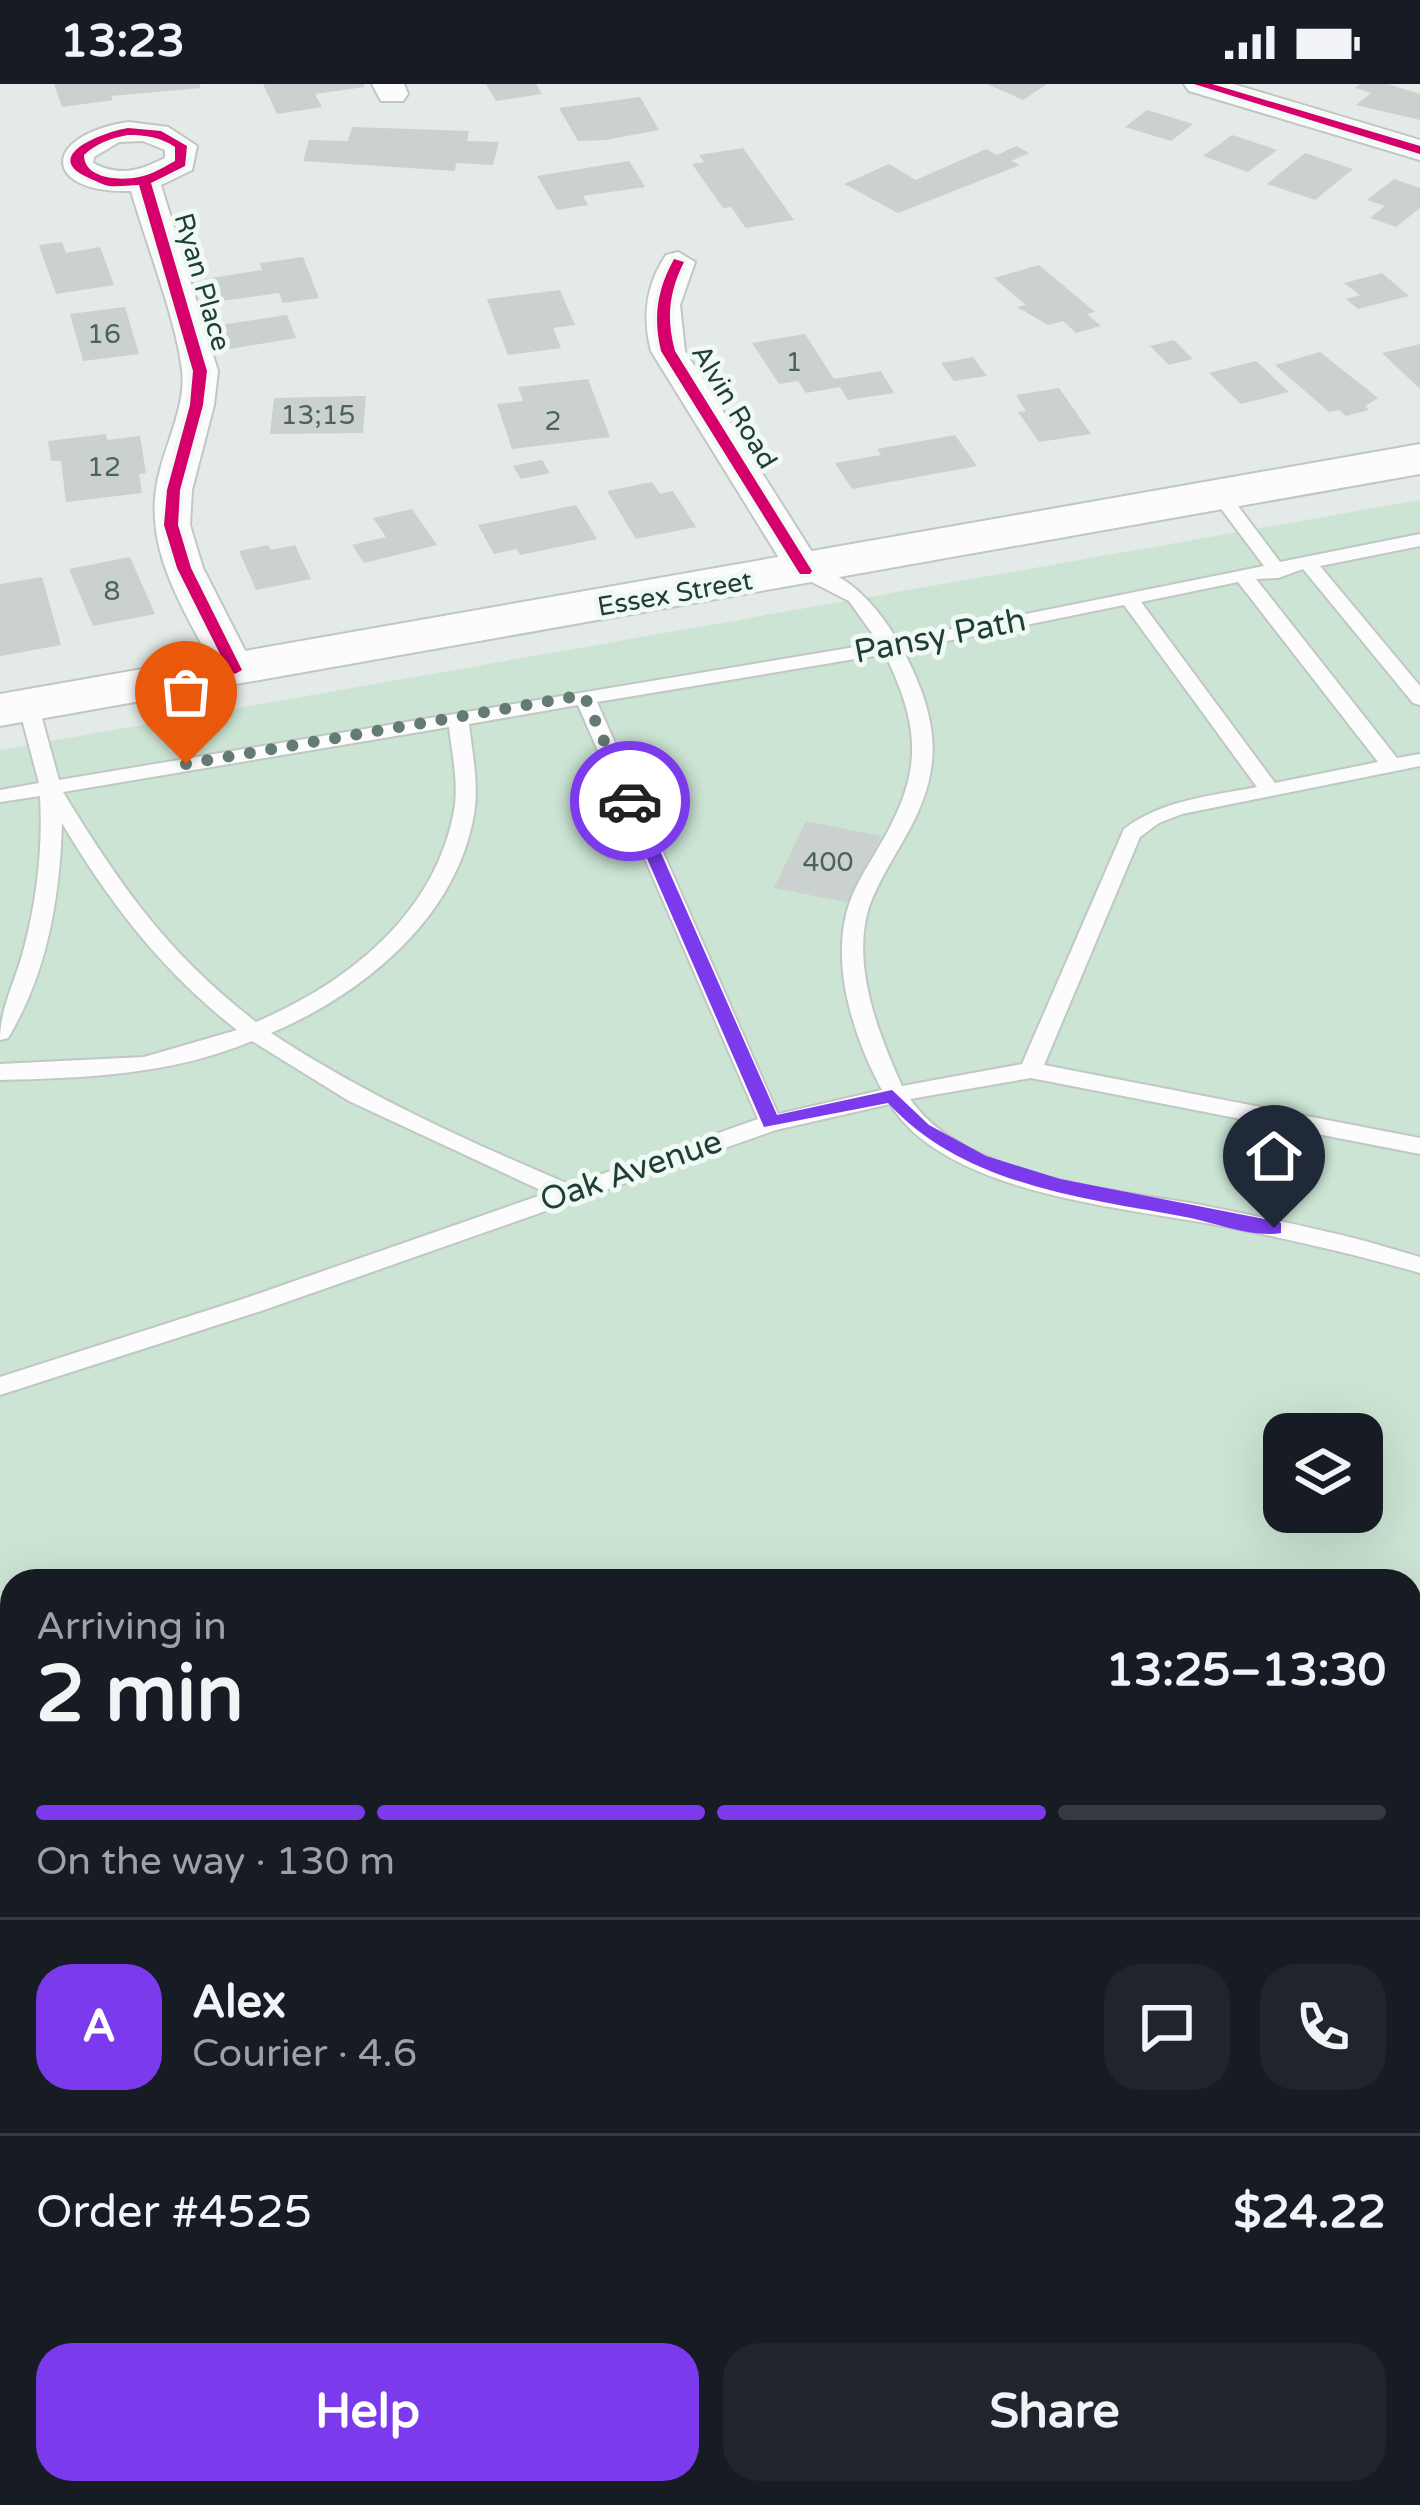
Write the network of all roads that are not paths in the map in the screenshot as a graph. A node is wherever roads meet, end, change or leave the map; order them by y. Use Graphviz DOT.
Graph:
graph roads {
  1 [pos="1200,84"];
  2 [pos="1420,150"];
  3 [pos="144,181"];
  4 [pos="678,262"];
  5 [pos="1420,459"];
  6 [pos="1222,498"];
  7 [pos="1420,540"];
  8 [pos="1310,566"];
  9 [pos="805,572"];
  10 [pos="1278,572"];
  11 [pos="1245,578"];
  12 [pos="1130,600"];
  13 [pos="889,647"];
  14 [pos="235,670"];
  15 [pos="584,695"];
  16 [pos="1420,699"];
  17 [pos="14,707"];
  18 [pos="458,719"];
  19 [pos="1420,760"];
  20 [pos="1392,766"];
  21 [pos="50,787"];
  22 [pos="1271,792"];
  23 [pos="0,796"];
  24 [pos="258,1031"];
  25 [pos="0,1033"];
  26 [pos="1030,1070"];
  27 [pos="0,1072"];
  28 [pos="892,1096"];
  29 [pos="771,1123"];
  30 [pos="1420,1146"];
  31 [pos="566,1192"];
  32 [pos="1420,1264"];
  33 [pos="0,1386"];
  1 -- 2 [label="street"];
  3 -- 14 [label="street, Ryan Place"];
  4 -- 9 [label="street, Alvin Road"];
  5 -- 6 [label="main road, Essex Street"];
  6 -- 9 [label="main road, Essex Street"];
  6 -- 10 [label="lane"];
  7 -- 8 [label="lane, Pansy Path"];
  8 -- 10 [label="lane, Pansy Path"];
  8 -- 16 [label="lane"];
  9 -- 13 [label="lane"];
  9 -- 14 [label="main road, Essex Street"];
  10 -- 11 [label="lane, Pansy Path"];
  11 -- 12 [label="lane, Pansy Path"];
  11 -- 20 [label="lane"];
  12 -- 13 [label="lane, Pansy Path"];
  12 -- 22 [label="lane"];
  13 -- 15 [label="lane, Pansy Path"];
  13 -- 28 [label="lane"];
  14 -- 17 [label="main road, Essex Street"];
  15 -- 18 [label="lane, Pansy Path"];
  15 -- 29 [label="lane"];
  17 -- 21 [label="lane"];
  18 -- 21 [label="lane, Pansy Path"];
  18 -- 24 [label="lane"];
  19 -- 20 [label="lane"];
  20 -- 22 [label="lane"];
  21 -- 23 [label="lane, Pansy Path"];
  21 -- 24 [label="lane"];
  21 -- 25 [label="lane"];
  22 -- 26 [label="lane"];
  24 -- 27 [label="lane"];
  24 -- 31 [label="lane"];
  26 -- 28 [label="lane, Oak Avenue"];
  26 -- 30 [label="lane, Oak Avenue"];
  28 -- 29 [label="lane, Oak Avenue"];
  28 -- 32 [label="lane"];
  29 -- 31 [label="lane, Oak Avenue"];
  31 -- 33 [label="lane, Oak Avenue"];
}
